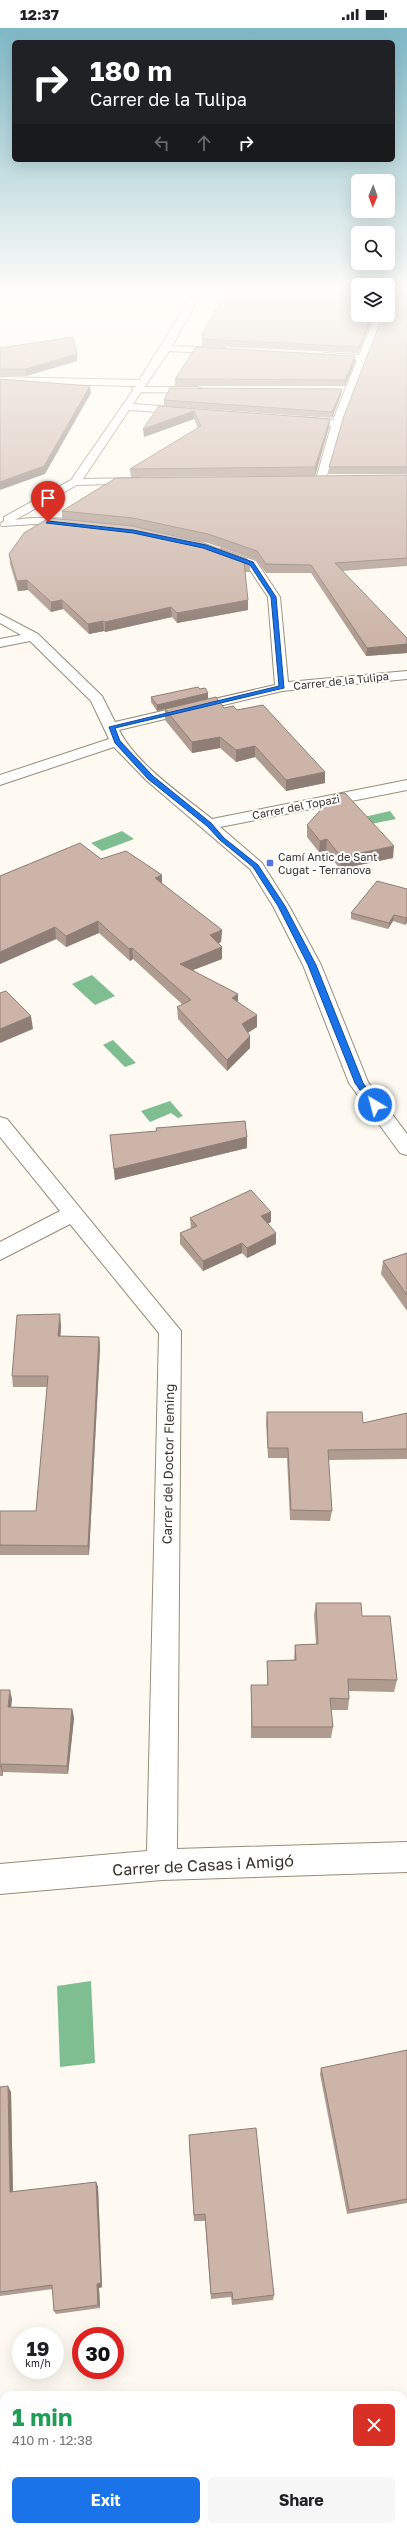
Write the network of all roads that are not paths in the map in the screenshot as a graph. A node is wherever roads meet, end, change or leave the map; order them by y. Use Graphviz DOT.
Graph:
graph roads {
  1 [pos="126,407"];
  2 [pos="137,408"];
  3 [pos="341,408"];
  4 [pos="196,412"];
  5 [pos="290,419"];
  6 [pos="337,423"];
  7 [pos="337,479"];
  8 [pos="155,481"];
  9 [pos="75,482"];
  10 [pos="2,524"];
  11 [pos="85,525"];
  12 [pos="211,549"];
  13 [pos="0,618"];
  14 [pos="33,637"];
  15 [pos="0,643"];
  16 [pos="407,675"];
  17 [pos="282,687"];
  18 [pos="114,734"];
  19 [pos="0,780"];
  20 [pos="407,785"];
  21 [pos="209,824"];
  22 [pos="0,1124"];
  23 [pos="407,1148"];
  24 [pos="73,1213"];
  25 [pos="0,1252"];
  26 [pos="407,1857"];
  27 [pos="162,1865"];
  28 [pos="0,1879"];
  1 -- 9 [label="street"];
  2 -- 4 [label="street"];
  3 -- 6 [label="street"];
  5 -- 6 [label="street"];
  6 -- 7 [label="street"];
  8 -- 9 [label="street"];
  9 -- 10 [label="street"];
  10 -- 11 [label="street"];
  12 -- 17 [label="street"];
  13 -- 14 [label="street"];
  14 -- 15 [label="street"];
  14 -- 18 [label="street"];
  16 -- 17 [label="street, Carrer de la Tulipa"];
  17 -- 18 [label="street, Carrer de la Tulipa"];
  18 -- 19 [label="street, Carrer de la Tulipa"];
  18 -- 21 [label="street"];
  20 -- 21 [label="street, Carrer del Topazi"];
  21 -- 23 [label="street"];
  22 -- 24 [label="street, Carrer del Doctor Fleming"];
  24 -- 25 [label="street"];
  24 -- 27 [label="street, Carrer del Doctor Fleming"];
  26 -- 27 [label="street, Carrer de Casas i Amigó"];
  27 -- 28 [label="street, Carrer de Casas i Amigó"];
}
